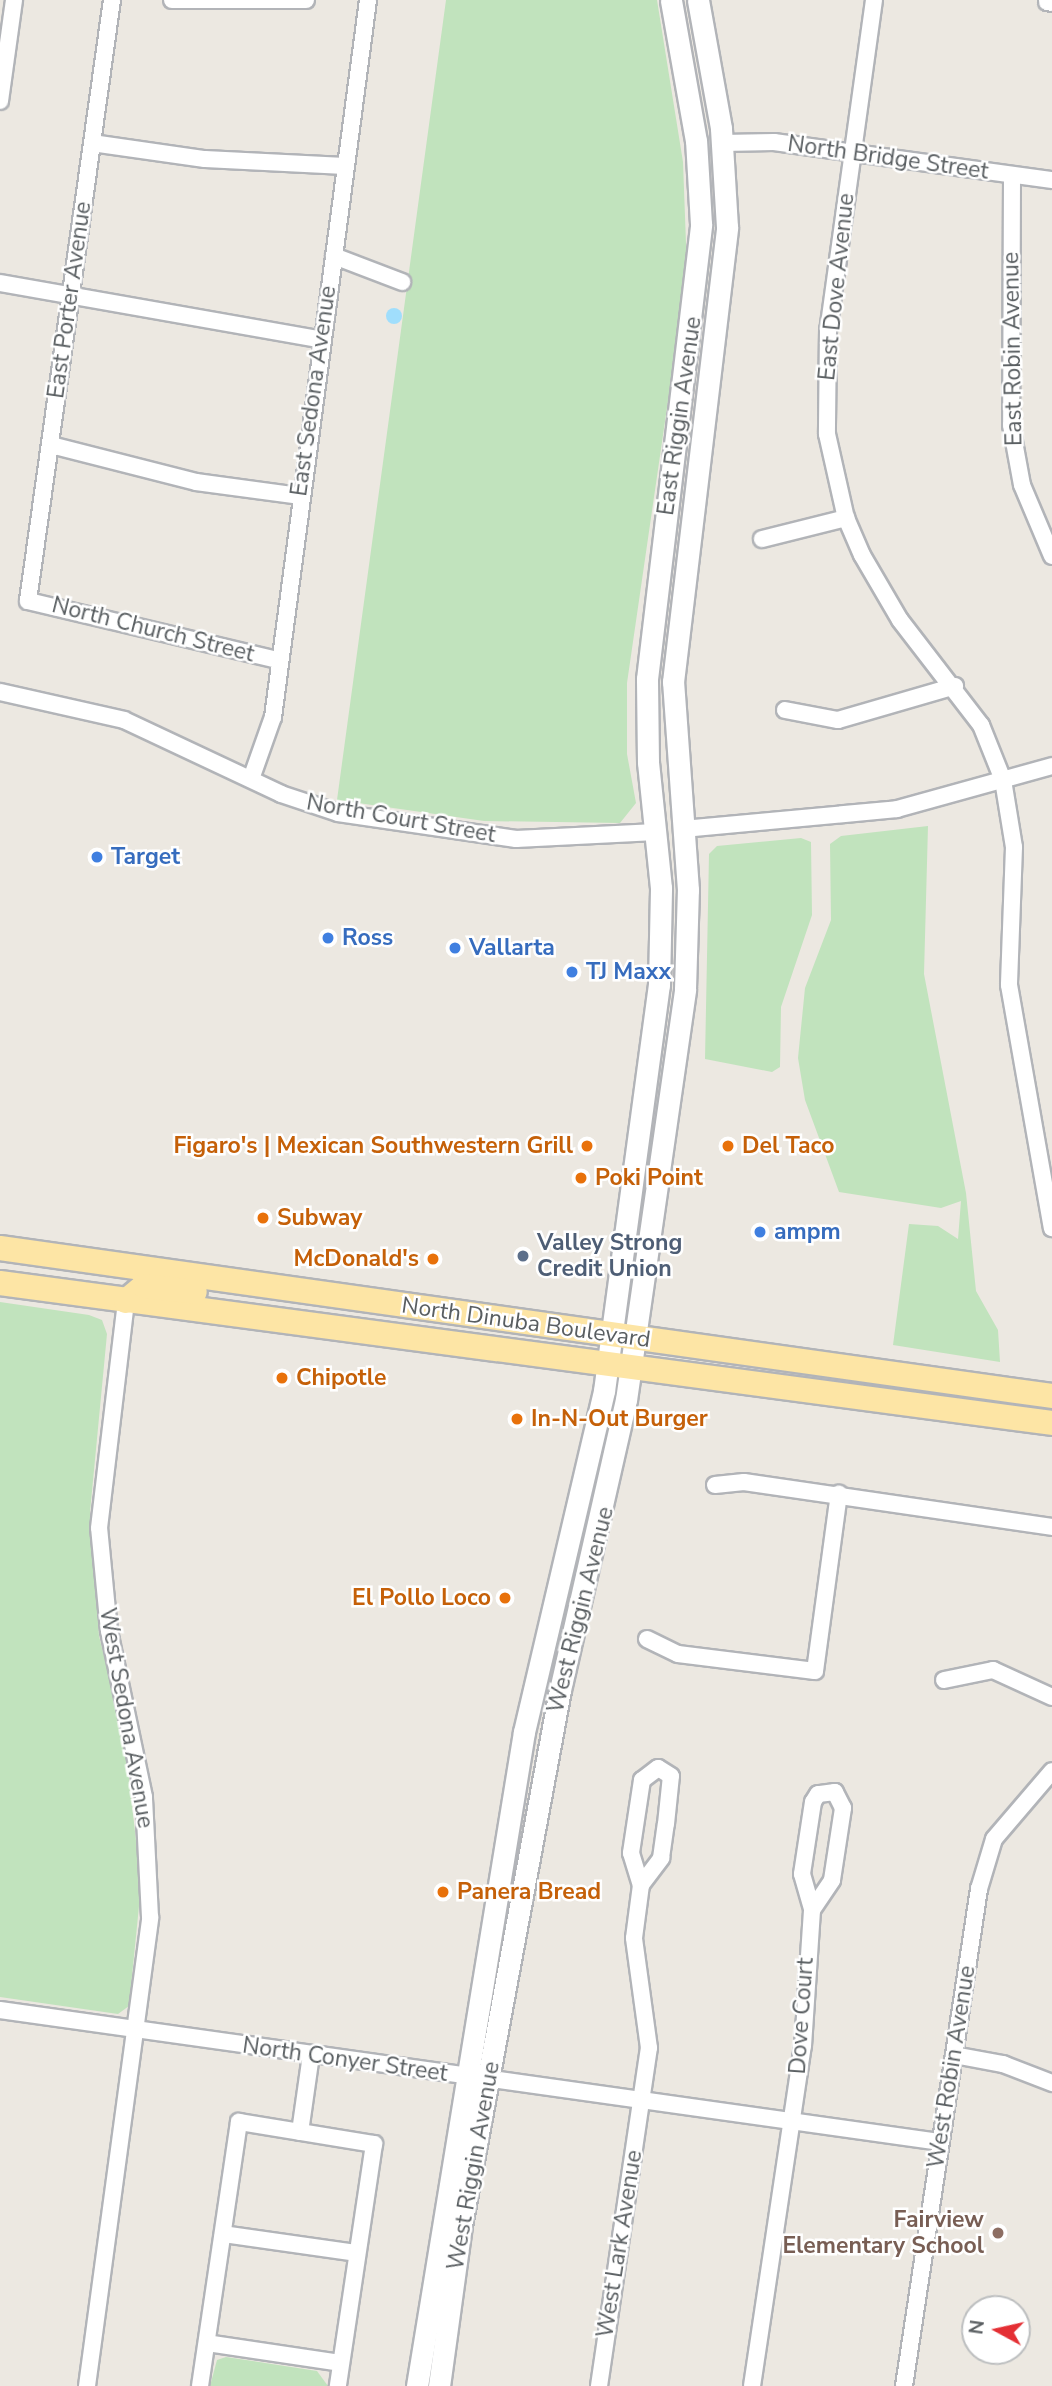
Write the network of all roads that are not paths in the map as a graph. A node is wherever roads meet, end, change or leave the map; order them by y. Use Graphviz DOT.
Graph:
graph roads {
  1 [pos="14,0"];
  2 [pos="112,0"];
  3 [pos="172,0"];
  4 [pos="306,0"];
  5 [pos="368,0"];
  6 [pos="671,0"];
  7 [pos="698,0"];
  8 [pos="874,0"];
  9 [pos="258,1"];
  10 [pos="0,101"];
  11 [pos="92,143"];
  12 [pos="723,143"];
  13 [pos="852,155"];
  14 [pos="345,166"];
  15 [pos="1013,177"];
  16 [pos="1052,180"];
  17 [pos="334,256"];
  18 [pos="402,282"];
  19 [pos="0,283"];
  20 [pos="72,293"];
  21 [pos="322,340"];
  22 [pos="51,445"];
  23 [pos="299,496"];
  24 [pos="846,518"];
  25 [pos="762,538"];
  26 [pos="1052,556"];
  27 [pos="28,601"];
  28 [pos="652,623"];
  29 [pos="278,660"];
  30 [pos="955,685"];
  31 [pos="0,692"];
  32 [pos="785,710"];
  33 [pos="1052,766"];
  34 [pos="251,779"];
  35 [pos="1003,780"];
  36 [pos="683,830"];
  37 [pos="656,832"];
  38 [pos="682,1016"];
  39 [pos="1052,1228"];
  40 [pos="0,1248"];
  41 [pos="127,1265"];
  42 [pos="3,1283"];
  43 [pos="268,1286"];
  44 [pos="126,1301"];
  45 [pos="625,1337"];
  46 [pos="620,1367"];
  47 [pos="1052,1396"];
  48 [pos="1052,1423"];
  49 [pos="715,1485"];
  50 [pos="839,1494"];
  51 [pos="1052,1527"];
  52 [pos="647,1639"];
  53 [pos="944,1680"];
  54 [pos="1052,1697"];
  55 [pos="524,1732"];
  56 [pos="1052,1771"];
  57 [pos="527,1864"];
  58 [pos="641,1885"];
  59 [pos="812,1910"];
  60 [pos="0,2010"];
  61 [pos="137,2030"];
  62 [pos="311,2055"];
  63 [pos="954,2055"];
  64 [pos="463,2077"];
  65 [pos="491,2081"];
  66 [pos="1052,2083"];
  67 [pos="642,2101"];
  68 [pos="792,2121"];
  69 [pos="300,2132"];
  70 [pos="941,2142"];
  71 [pos="223,2234"];
  72 [pos="358,2253"];
  73 [pos="206,2343"];
  74 [pos="341,2363"];
  75 [pos="87,2386"];
  76 [pos="200,2386"];
  77 [pos="338,2386"];
  78 [pos="417,2386"];
  79 [pos="439,2386"];
  80 [pos="599,2386"];
  81 [pos="752,2386"];
  82 [pos="904,2386"];
  1 -- 10 [label="street"];
  2 -- 11 [label="street, East Porter Avenue"];
  3 -- 9 [label="street"];
  4 -- 9 [label="street"];
  5 -- 14 [label="street, East Sedona Avenue"];
  6 -- 28 [label="main road, East Riggin Avenue"];
  7 -- 12 [label="main road, East Riggin Avenue"];
  8 -- 13 [label="street, East Dove Avenue"];
  11 -- 14 [label="street"];
  11 -- 20 [label="street, East Porter Avenue"];
  12 -- 13 [label="street, North Bridge Street"];
  12 -- 36 [label="main road, East Riggin Avenue"];
  13 -- 15 [label="street, North Bridge Street"];
  13 -- 24 [label="street, East Dove Avenue"];
  14 -- 17 [label="street, East Sedona Avenue"];
  15 -- 16 [label="street, North Bridge Street"];
  15 -- 26 [label="street, East Robin Avenue"];
  17 -- 18 [label="street"];
  17 -- 21 [label="street, East Sedona Avenue"];
  19 -- 20 [label="street"];
  20 -- 21 [label="street"];
  20 -- 22 [label="street, East Porter Avenue"];
  21 -- 23 [label="street, East Sedona Avenue"];
  22 -- 23 [label="street"];
  22 -- 27 [label="street, East Porter Avenue"];
  23 -- 29 [label="street, East Sedona Avenue"];
  24 -- 25 [label="street"];
  24 -- 30 [label="street, East Dove Avenue"];
  27 -- 29 [label="street, North Church Street"];
  28 -- 36 [label="main road"];
  28 -- 37 [label="main road, East Riggin Avenue"];
  29 -- 34 [label="street, East Sedona Avenue"];
  30 -- 32 [label="street"];
  30 -- 35 [label="street, East Dove Avenue"];
  31 -- 34 [label="street, North Court Street"];
  33 -- 35 [label="street"];
  34 -- 37 [label="street, North Court Street"];
  35 -- 36 [label="street"];
  35 -- 39 [label="street, East Dove Avenue"];
  36 -- 38 [label="main road, West Riggin Avenue"];
  37 -- 38 [label="main road"];
  37 -- 45 [label="main road, West Riggin Avenue"];
  38 -- 45 [label="main road, West Riggin Avenue"];
  40 -- 41 [label="main road, North Dinuba Boulevard"];
  41 -- 42 [label="main road"];
  41 -- 43 [label="main road, North Dinuba Boulevard"];
  42 -- 44 [label="main road, North Dinuba Boulevard"];
  43 -- 44 [label="main road"];
  43 -- 45 [label="main road, North Dinuba Boulevard"];
  44 -- 46 [label="main road, North Dinuba Boulevard"];
  44 -- 61 [label="street, West Sedona Avenue"];
  45 -- 46 [label="main road, West Riggin Avenue"];
  45 -- 47 [label="main road, North Dinuba Boulevard"];
  46 -- 48 [label="main road, North Dinuba Boulevard"];
  46 -- 55 [label="main road, West Riggin Avenue"];
  46 -- 57 [label="main road, West Riggin Avenue"];
  49 -- 50 [label="street"];
  50 -- 51 [label="street"];
  50 -- 52 [label="street"];
  53 -- 54 [label="street"];
  55 -- 57 [label="main road"];
  55 -- 64 [label="main road, West Riggin Avenue"];
  56 -- 63 [label="street, West Robin Avenue"];
  57 -- 65 [label="main road, West Riggin Avenue"];
  58 -- 58 [label="street"];
  58 -- 67 [label="street, West Lark Avenue"];
  59 -- 59 [label="street, Dove Court"];
  59 -- 68 [label="street, Dove Court"];
  60 -- 61 [label="street, North Conyer Street"];
  61 -- 62 [label="street, North Conyer Street"];
  61 -- 75 [label="street, West Sedona Avenue"];
  62 -- 64 [label="street, North Conyer Street"];
  62 -- 69 [label="street"];
  63 -- 66 [label="street"];
  63 -- 70 [label="street, West Robin Avenue"];
  64 -- 65 [label="street, North Conyer Street"];
  64 -- 78 [label="main road, West Riggin Avenue"];
  65 -- 67 [label="street, North Conyer Street"];
  65 -- 79 [label="main road, West Riggin Avenue"];
  67 -- 68 [label="street, North Conyer Street"];
  67 -- 80 [label="street, West Lark Avenue"];
  68 -- 70 [label="street, North Conyer Street"];
  68 -- 81 [label="street, Dove Court"];
  69 -- 71 [label="street"];
  69 -- 72 [label="street"];
  70 -- 82 [label="street, West Robin Avenue"];
  71 -- 72 [label="street"];
  71 -- 73 [label="street"];
  72 -- 74 [label="street"];
  73 -- 74 [label="street"];
  73 -- 76 [label="street"];
  74 -- 77 [label="street"];
}
